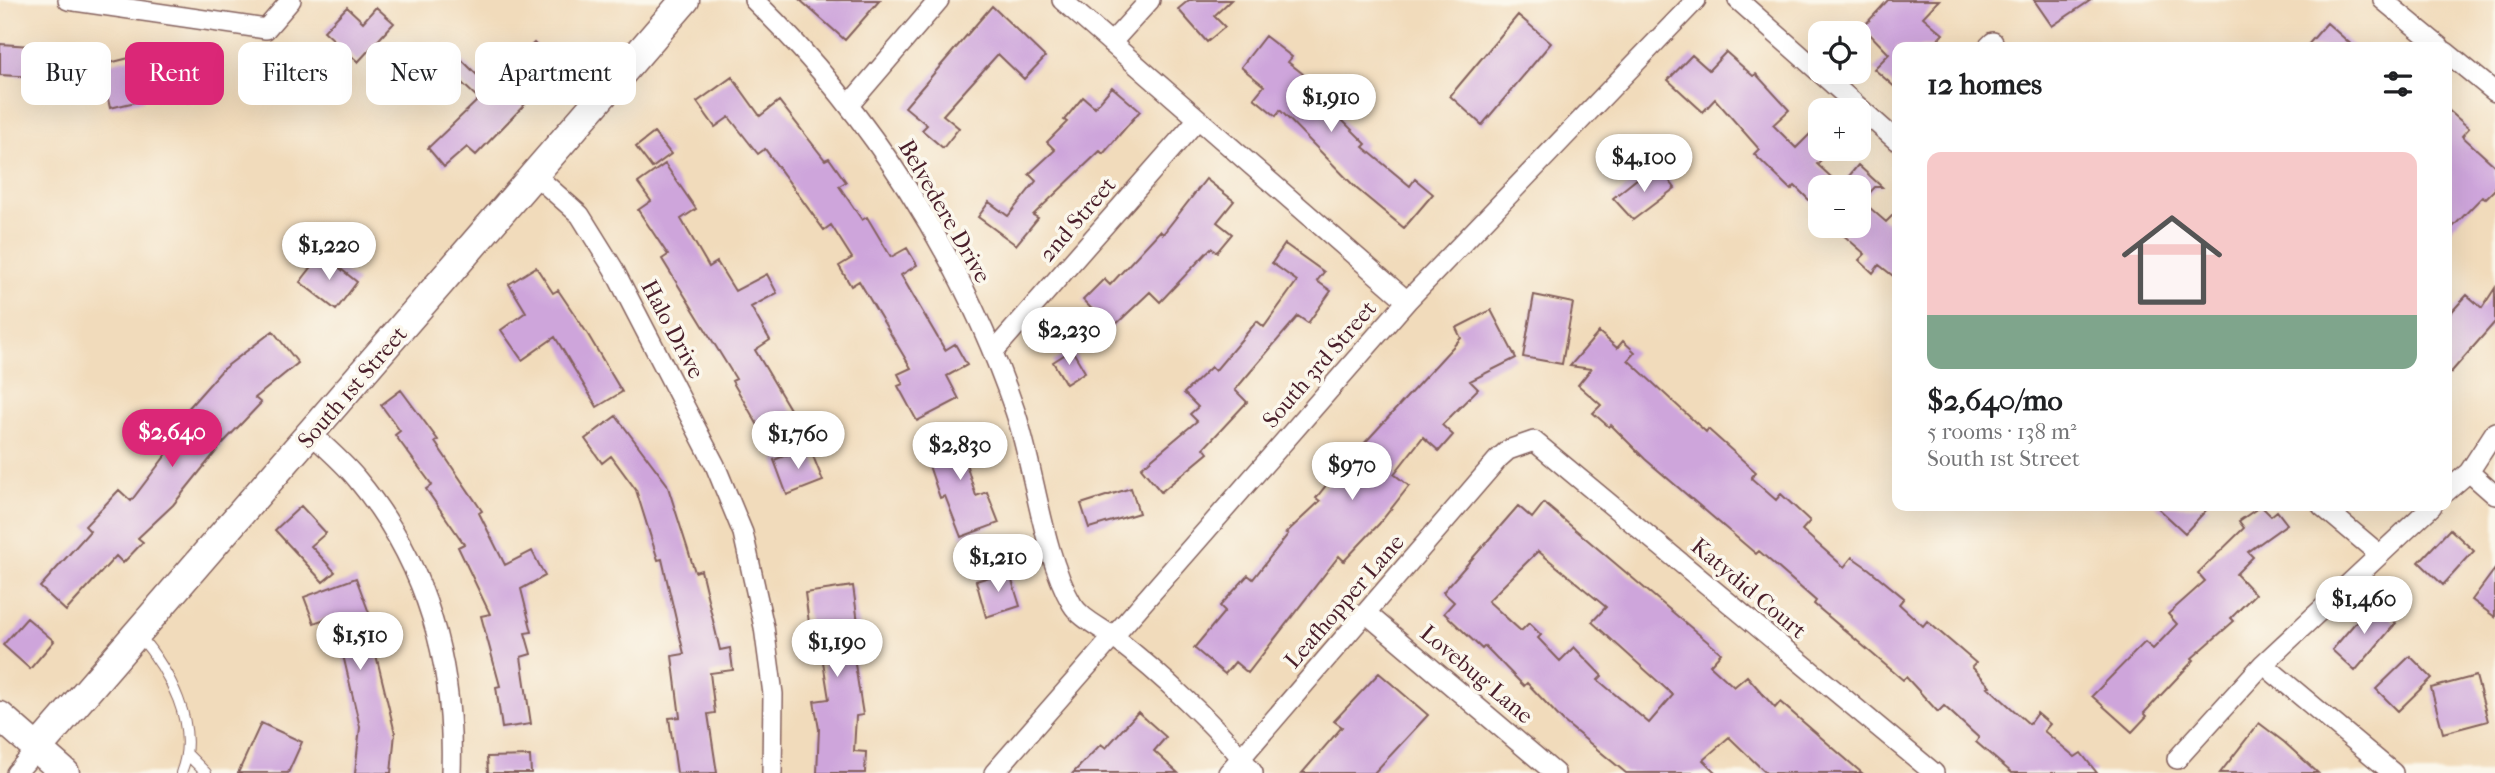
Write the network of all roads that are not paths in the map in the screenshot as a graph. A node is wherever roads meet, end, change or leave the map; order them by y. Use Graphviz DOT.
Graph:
graph roads {
  1 [pos="68,0"];
  2 [pos="291,0"];
  3 [pos="685,0"];
  4 [pos="754,0"];
  5 [pos="939,0"];
  6 [pos="1062,0"];
  7 [pos="1150,0"];
  8 [pos="1696,0"];
  9 [pos="1738,0"];
  10 [pos="2383,0"];
  11 [pos="2434,42"];
  12 [pos="1111,43"];
  13 [pos="2452,57"];
  14 [pos="2495,92"];
  15 [pos="849,105"];
  16 [pos="1198,119"];
  17 [pos="1892,137"];
  18 [pos="535,175"];
  19 [pos="1407,301"];
  20 [pos="994,351"];
  21 [pos="2495,432"];
  22 [pos="312,434"];
  23 [pos="1534,441"];
  24 [pos="2469,471"];
  25 [pos="2452,487"];
  26 [pos="2495,495"];
  27 [pos="2328,511"];
  28 [pos="2426,511"];
  29 [pos="2379,554"];
  30 [pos="1366,613"];
  31 [pos="138,633"];
  32 [pos="1112,636"];
  33 [pos="2263,664"];
  34 [pos="0,716"];
  35 [pos="37,749"];
  36 [pos="188,755"];
  37 [pos="2177,759"];
  38 [pos="1247,765"];
  39 [pos="16,773"];
  40 [pos="65,773"];
  41 [pos="181,773"];
  42 [pos="206,773"];
  43 [pos="451,773"];
  44 [pos="772,773"];
  45 [pos="994,773"];
  46 [pos="1228,773"];
  47 [pos="1555,773"];
  48 [pos="1934,773"];
  49 [pos="2393,773"];
  1 -- 2 [label="street"];
  3 -- 18 [label="street, South 1st Street"];
  4 -- 15 [label="street, Belvedere Drive"];
  5 -- 15 [label="street"];
  6 -- 12 [label="street"];
  7 -- 12 [label="street"];
  8 -- 19 [label="street, South 3rd Street"];
  9 -- 17 [label="street"];
  10 -- 11 [label="street"];
  12 -- 16 [label="street"];
  13 -- 14 [label="street"];
  15 -- 20 [label="street, Belvedere Drive"];
  16 -- 19 [label="street"];
  16 -- 20 [label="street, 2nd Street"];
  18 -- 22 [label="street, South 1st Street"];
  18 -- 44 [label="street, Halo Drive"];
  19 -- 32 [label="street, South 3rd Street"];
  20 -- 32 [label="street, Belvedere Drive"];
  21 -- 24 [label="street"];
  22 -- 31 [label="street, South 1st Street"];
  22 -- 43 [label="street"];
  23 -- 30 [label="street, Leafhopper Lane"];
  23 -- 48 [label="street, Katydid Court"];
  24 -- 25 [label="street"];
  24 -- 26 [label="street"];
  27 -- 29 [label="street"];
  28 -- 29 [label="street"];
  29 -- 33 [label="street"];
  30 -- 38 [label="street, Leafhopper Lane"];
  30 -- 47 [label="street, Lovebug Lane"];
  31 -- 35 [label="street, South 1st Street"];
  31 -- 36 [label="lane"];
  32 -- 38 [label="street, Belvedere Drive"];
  32 -- 45 [label="street, South 3rd Street"];
  33 -- 37 [label="street"];
  33 -- 49 [label="street"];
  34 -- 35 [label="street"];
  35 -- 39 [label="street, South 1st Street"];
  35 -- 40 [label="street"];
  36 -- 41 [label="lane"];
  36 -- 42 [label="lane"];
  38 -- 46 [label="street, Leafhopper Lane"];
}
